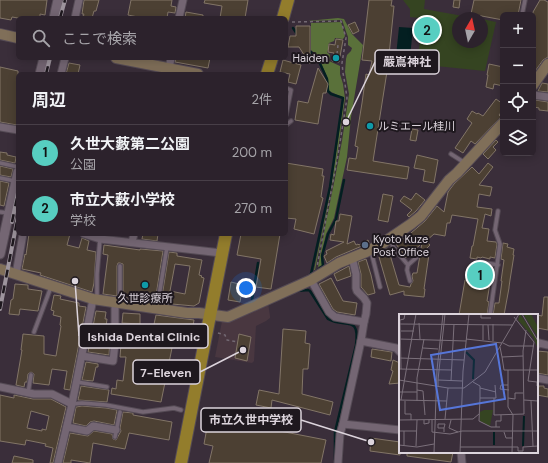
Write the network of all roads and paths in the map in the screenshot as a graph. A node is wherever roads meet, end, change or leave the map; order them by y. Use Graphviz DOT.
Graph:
graph roads {
  1 [pos="58,0"];
  2 [pos="80,0"];
  3 [pos="183,0"];
  4 [pos="288,0"];
  5 [pos="525,0"];
  6 [pos="523,12"];
  7 [pos="54,16"];
  8 [pos="76,16"];
  9 [pos="179,16"];
  10 [pos="287,16"];
  11 [pos="288,20"];
  12 [pos="0,34"];
  13 [pos="16,38"];
  14 [pos="338,45"];
  15 [pos="337,54"];
  16 [pos="44,60"];
  17 [pos="64,60"];
  18 [pos="124,60"];
  19 [pos="171,60"];
  20 [pos="271,60"];
  21 [pos="548,64"];
  22 [pos="168,71"];
  23 [pos="40,72"];
  24 [pos="62,72"];
  25 [pos="178,72"];
  26 [pos="268,72"];
  27 [pos="536,78"];
  28 [pos="288,89"];
  29 [pos="536,95"];
  30 [pos="548,97"];
  31 [pos="288,105"];
  32 [pos="291,121"];
  33 [pos="288,123"];
  34 [pos="500,126"];
  35 [pos="0,127"];
  36 [pos="16,130"];
  37 [pos="451,154"];
  38 [pos="0,163"];
  39 [pos="466,163"];
  40 [pos="16,167"];
  41 [pos="16,177"];
  42 [pos="0,178"];
  43 [pos="16,180"];
  44 [pos="498,211"];
  45 [pos="5,213"];
  46 [pos="23,236"];
  47 [pos="90,236"];
  48 [pos="134,236"];
  49 [pos="225,236"];
  50 [pos="391,238"];
  51 [pos="100,239"];
  52 [pos="132,242"];
  53 [pos="167,246"];
  54 [pos="370,250"];
  55 [pos="221,253"];
  56 [pos="0,254"];
  57 [pos="352,257"];
  58 [pos="417,257"];
  59 [pos="480,262"];
  60 [pos="408,265"];
  61 [pos="498,265"];
  62 [pos="120,266"];
  63 [pos="0,269"];
  64 [pos="316,269"];
  65 [pos="16,274"];
  66 [pos="311,280"];
  67 [pos="410,281"];
  68 [pos="51,286"];
  69 [pos="380,287"];
  70 [pos="95,299"];
  71 [pos="118,302"];
  72 [pos="157,309"];
  73 [pos="210,314"];
  74 [pos="490,314"];
  75 [pos="364,322"];
  76 [pos="34,332"];
  77 [pos="218,333"];
  78 [pos="361,341"];
  79 [pos="238,342"];
  80 [pos="538,343"];
  81 [pos="548,345"];
  82 [pos="399,351"];
  83 [pos="82,356"];
  84 [pos="30,375"];
  85 [pos="538,378"];
  86 [pos="548,380"];
  87 [pos="77,382"];
  88 [pos="0,387"];
  89 [pos="107,387"];
  90 [pos="28,393"];
  91 [pos="72,404"];
  92 [pos="181,410"];
  93 [pos="120,412"];
  94 [pos="343,424"];
  95 [pos="67,427"];
  96 [pos="399,430"];
  97 [pos="116,434"];
  98 [pos="461,453"];
  99 [pos="58,463"];
  100 [pos="181,463"];
  101 [pos="338,463"];
  102 [pos="462,463"];
  1 -- 7 [label="street"];
  2 -- 8 [label="street"];
  3 -- 9 [label="street"];
  4 -- 10 [label="highway"];
  5 -- 6 [label="lane"];
  11 -- 64 [label="path"];
  12 -- 13 [label="main road"];
  14 -- 15 [label="path"];
  16 -- 23 [label="street"];
  17 -- 24 [label="street"];
  18 -- 22 [label="main road"];
  19 -- 22 [label="street"];
  20 -- 26 [label="highway"];
  21 -- 27 [label="main road"];
  22 -- 25 [label="main road"];
  28 -- 31 [label="lane"];
  29 -- 30 [label="street"];
  32 -- 33 [label="lane"];
  34 -- 39 [label="main road"];
  35 -- 36 [label="street"];
  37 -- 39 [label="lane"];
  38 -- 40 [label="lane"];
  39 -- 50 [label="main road"];
  41 -- 42 [label="lane"];
  43 -- 45 [label="street"];
  44 -- 61 [label="lane"];
  45 -- 56 [label="street"];
  46 -- 65 [label="street"];
  47 -- 51 [label="street"];
  48 -- 52 [label="street"];
  49 -- 55 [label="highway"];
  50 -- 54 [label="main road"];
  50 -- 60 [label="lane"];
  51 -- 52 [label="street"];
  51 -- 70 [label="lane"];
  52 -- 53 [label="street"];
  53 -- 55 [label="street"];
  53 -- 72 [label="lane"];
  54 -- 57 [label="main road"];
  54 -- 69 [label="lane"];
  55 -- 73 [label="highway"];
  57 -- 66 [label="main road"];
  57 -- 75 [label="street"];
  58 -- 60 [label="lane"];
  59 -- 61 [label="lane"];
  60 -- 67 [label="lane"];
  61 -- 74 [label="lane"];
  62 -- 71 [label="lane"];
  63 -- 65 [label="main road"];
  65 -- 68 [label="main road"];
  66 -- 73 [label="main road"];
  66 -- 75 [label="street"];
  68 -- 70 [label="main road"];
  68 -- 76 [label="lane"];
  70 -- 71 [label="main road"];
  70 -- 83 [label="street"];
  71 -- 72 [label="main road"];
  71 -- 83 [label="street"];
  72 -- 73 [label="main road"];
  73 -- 100 [label="highway"];
  75 -- 78 [label="street"];
  77 -- 79 [label="path"];
  78 -- 82 [label="street"];
  78 -- 94 [label="street"];
  80 -- 81 [label="street"];
  83 -- 87 [label="street"];
  84 -- 90 [label="lane"];
  85 -- 86 [label="street"];
  87 -- 89 [label="lane"];
  87 -- 91 [label="street"];
  88 -- 90 [label="street"];
  90 -- 91 [label="street"];
  91 -- 92 [label="lane"];
  91 -- 95 [label="street"];
  93 -- 97 [label="lane"];
  94 -- 96 [label="street"];
  94 -- 101 [label="street"];
  95 -- 97 [label="street"];
  95 -- 99 [label="street"];
  98 -- 102 [label="street"];
}
